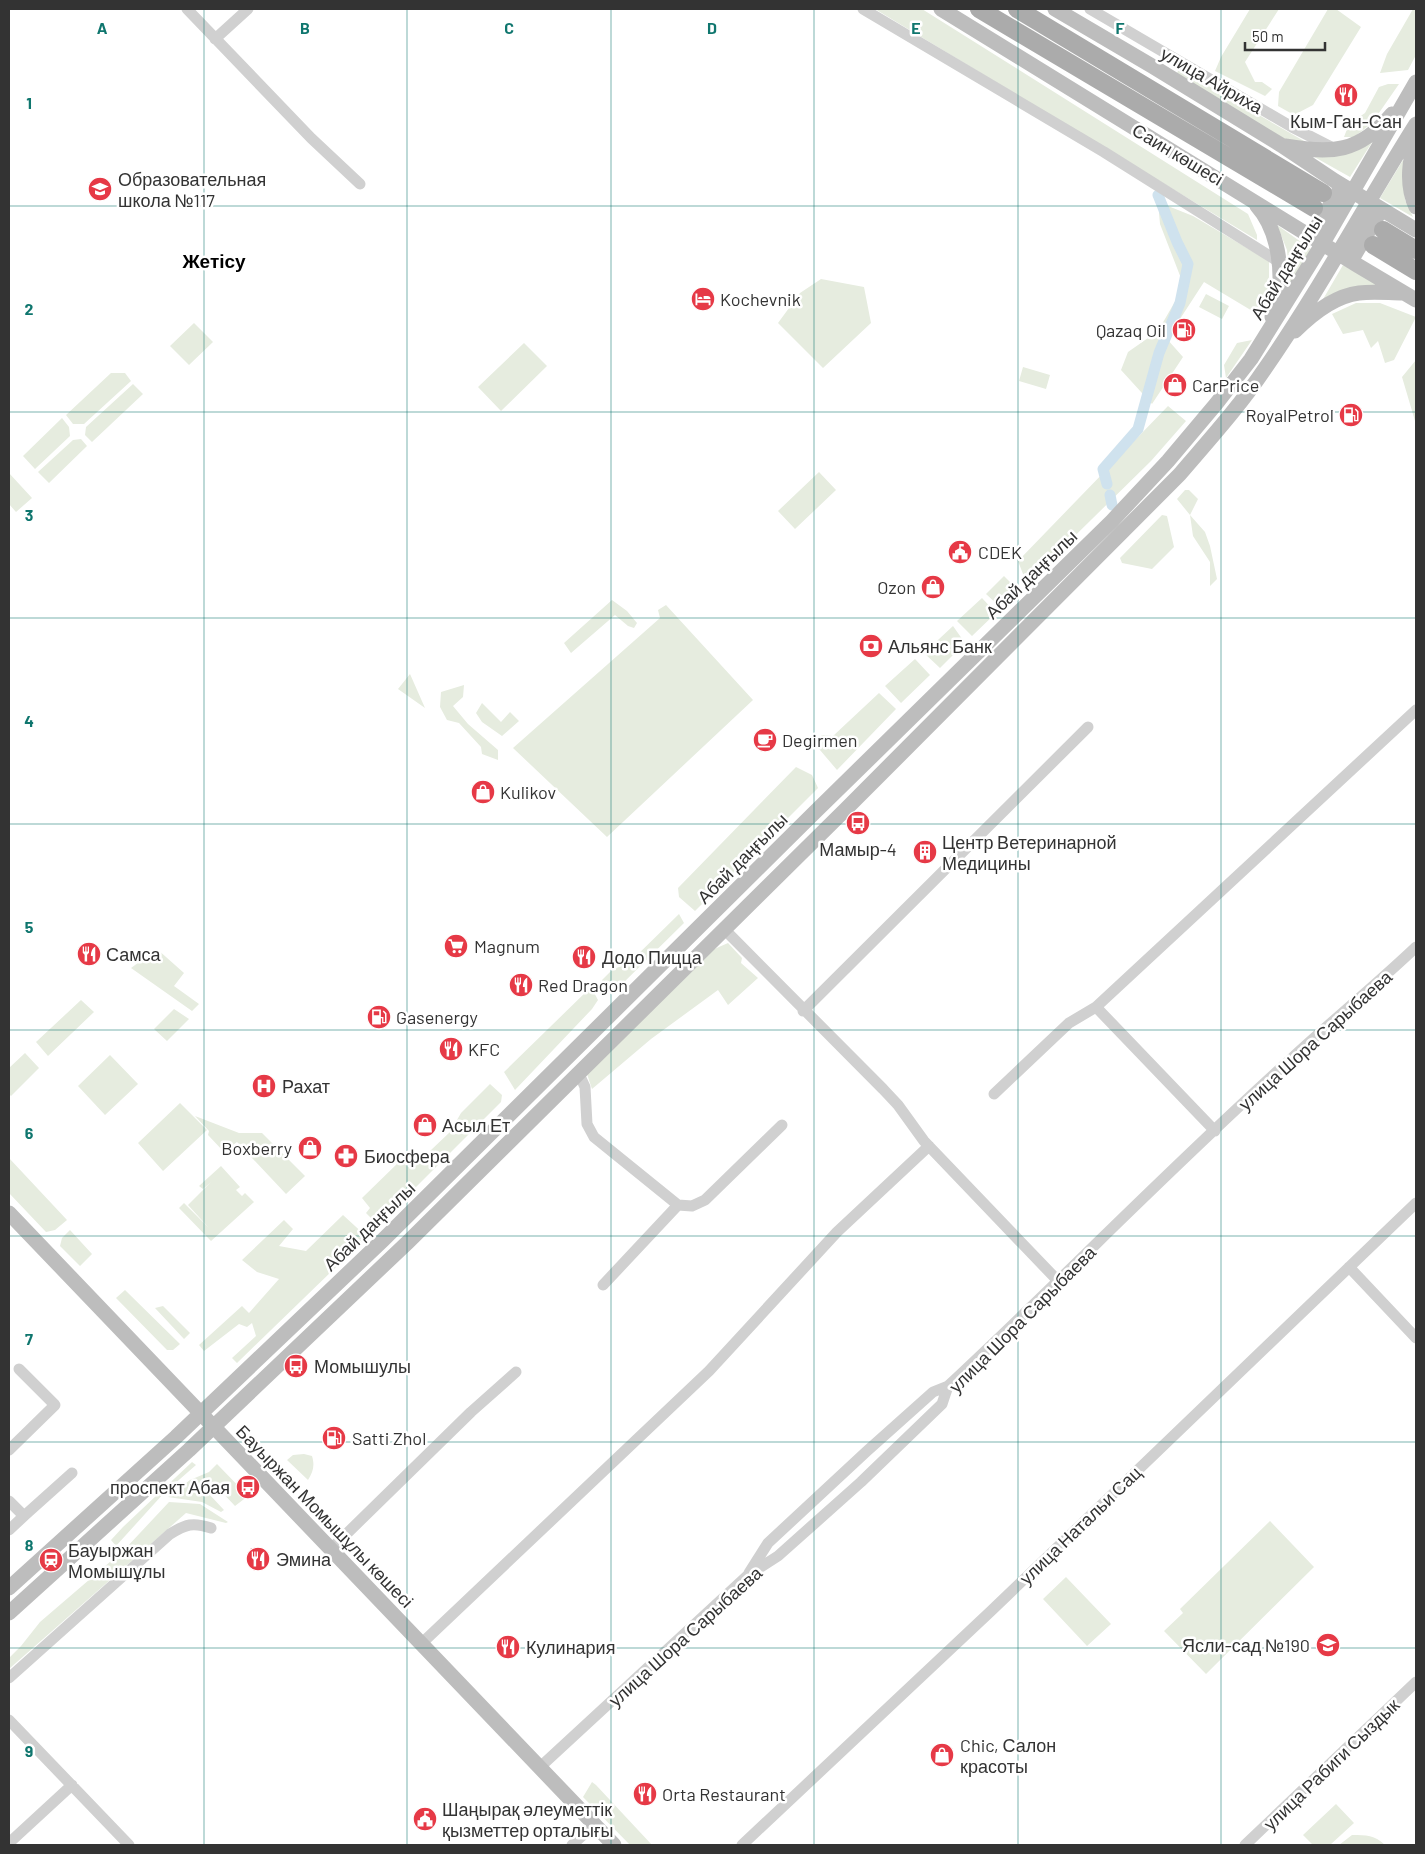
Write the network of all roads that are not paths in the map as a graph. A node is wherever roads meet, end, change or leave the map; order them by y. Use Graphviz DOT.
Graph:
graph roads {
  1 [pos="186,9"];
  2 [pos="248,9"];
  3 [pos="863,9"];
  4 [pos="941,9"];
  5 [pos="979,9"];
  6 [pos="1017,9"];
  7 [pos="1055,9"];
  8 [pos="1090,9"];
  9 [pos="215,39"];
  10 [pos="1415,84"];
  11 [pos="1416,124"];
  12 [pos="1416,134"];
  13 [pos="1281,145"];
  14 [pos="1336,150"];
  15 [pos="360,184"];
  16 [pos="1348,189"];
  17 [pos="1413,192"];
  18 [pos="1323,193"];
  19 [pos="1250,198"];
  20 [pos="1368,202"];
  21 [pos="1416,207"];
  22 [pos="1314,208"];
  23 [pos="1381,210"];
  24 [pos="1384,230"];
  25 [pos="1416,230"];
  26 [pos="1317,240"];
  27 [pos="1373,245"];
  28 [pos="1416,250"];
  29 [pos="1338,253"];
  30 [pos="1351,261"];
  31 [pos="1279,262"];
  32 [pos="1416,271"];
  33 [pos="1411,296"];
  34 [pos="1268,332"];
  35 [pos="1281,344"];
  36 [pos="1416,710"];
  37 [pos="1088,727"];
  38 [pos="724,929"];
  39 [pos="1416,947"];
  40 [pos="1096,1007"];
  41 [pos="803,1011"];
  42 [pos="579,1074"];
  43 [pos="994,1094"];
  44 [pos="782,1125"];
  45 [pos="1215,1131"];
  46 [pos="929,1146"];
  47 [pos="1416,1203"];
  48 [pos="678,1205"];
  49 [pos="9,1213"];
  50 [pos="1349,1267"];
  51 [pos="1059,1282"];
  52 [pos="603,1285"];
  53 [pos="1416,1338"];
  54 [pos="19,1369"];
  55 [pos="516,1372"];
  56 [pos="948,1386"];
  57 [pos="200,1413"];
  58 [pos="214,1427"];
  59 [pos="9,1450"];
  60 [pos="72,1473"];
  61 [pos="9,1500"];
  62 [pos="24,1516"];
  63 [pos="211,1528"];
  64 [pos="9,1530"];
  65 [pos="331,1549"];
  66 [pos="747,1576"];
  67 [pos="9,1588"];
  68 [pos="9,1613"];
  69 [pos="421,1644"];
  70 [pos="9,1678"];
  71 [pos="1416,1682"];
  72 [pos="9,1720"];
  73 [pos="539,1768"];
  74 [pos="72,1785"];
  75 [pos="594,1825"];
  76 [pos="9,1843"];
  77 [pos="129,1845"];
  78 [pos="572,1845"];
  79 [pos="614,1845"];
  80 [pos="742,1845"];
  81 [pos="1245,1845"];
  1 -- 9 [label="street"];
  2 -- 9 [label="street"];
  3 -- 31 [label="street"];
  4 -- 19 [label="main road, Саин көшесі"];
  5 -- 22 [label="main road, Саин көшесі"];
  6 -- 18 [label="main road"];
  7 -- 13 [label="main road"];
  8 -- 14 [label="street, улица Айриха"];
  9 -- 15 [label="street"];
  10 -- 14 [label="main road"];
  10 -- 16 [label="main road"];
  11 -- 20 [label="main road, Абай даңғылы"];
  12 -- 17 [label="main road"];
  13 -- 14 [label="main road"];
  13 -- 16 [label="main road"];
  16 -- 20 [label="main road"];
  16 -- 26 [label="main road, Абай даңғылы"];
  17 -- 21 [label="main road"];
  19 -- 26 [label="main road, Саин көшесі"];
  19 -- 31 [label="main road"];
  20 -- 23 [label="main road"];
  20 -- 29 [label="main road, Абай даңғылы"];
  23 -- 25 [label="main road"];
  23 -- 30 [label="main road"];
  24 -- 28 [label="main road"];
  26 -- 29 [label="main road, Саин көшесі"];
  26 -- 34 [label="main road, Абай даңғылы"];
  27 -- 32 [label="main road"];
  29 -- 30 [label="main road, Саин көшесі"];
  29 -- 35 [label="main road, Абай даңғылы"];
  30 -- 33 [label="main road, Саин көшесі"];
  31 -- 34 [label="main road"];
  33 -- 35 [label="main road"];
  34 -- 57 [label="main road, Абай даңғылы"];
  35 -- 38 [label="main road, Абай даңғылы"];
  36 -- 40 [label="street"];
  37 -- 41 [label="street"];
  38 -- 41 [label="street"];
  38 -- 42 [label="main road, Абай даңғылы"];
  39 -- 45 [label="street, улица Шора Сарыбаева"];
  40 -- 43 [label="street"];
  40 -- 45 [label="street"];
  41 -- 46 [label="street"];
  42 -- 48 [label="street"];
  42 -- 58 [label="main road, Абай даңғылы"];
  44 -- 48 [label="street"];
  45 -- 51 [label="street, улица Шора Сарыбаева"];
  46 -- 51 [label="street"];
  46 -- 69 [label="street"];
  47 -- 50 [label="street, улица Натальи Сац"];
  48 -- 52 [label="street"];
  49 -- 57 [label="main road, Бауыржан Момышұлы көшесі"];
  50 -- 53 [label="street"];
  50 -- 80 [label="street, улица Натальи Сац"];
  51 -- 56 [label="street, улица Шора Сарыбаева"];
  54 -- 59 [label="street"];
  55 -- 65 [label="street"];
  56 -- 66 [label="street"];
  56 -- 66 [label="street, улица Шора Сарыбаева"];
  57 -- 58 [label="main road, Бауыржан Момышұлы көшесі"];
  57 -- 67 [label="main road, Абай даңғылы"];
  58 -- 65 [label="main road, Бауыржан Момышұлы көшесі"];
  58 -- 68 [label="main road, Абай даңғылы"];
  60 -- 62 [label="street"];
  61 -- 62 [label="street"];
  62 -- 64 [label="street"];
  63 -- 70 [label="street"];
  65 -- 69 [label="main road, Бауыржан Момышұлы көшесі"];
  66 -- 73 [label="street, улица Шора Сарыбаева"];
  69 -- 73 [label="main road, Бауыржан Момышұлы көшесі"];
  71 -- 81 [label="street, улица Рабиги Сыздык"];
  72 -- 74 [label="street"];
  73 -- 75 [label="main road, Бауыржан Момышұлы көшесі"];
  74 -- 76 [label="street"];
  74 -- 77 [label="street"];
  75 -- 78 [label="street"];
  75 -- 79 [label="main road, Бауыржан Момышұлы көшесі"];
}
